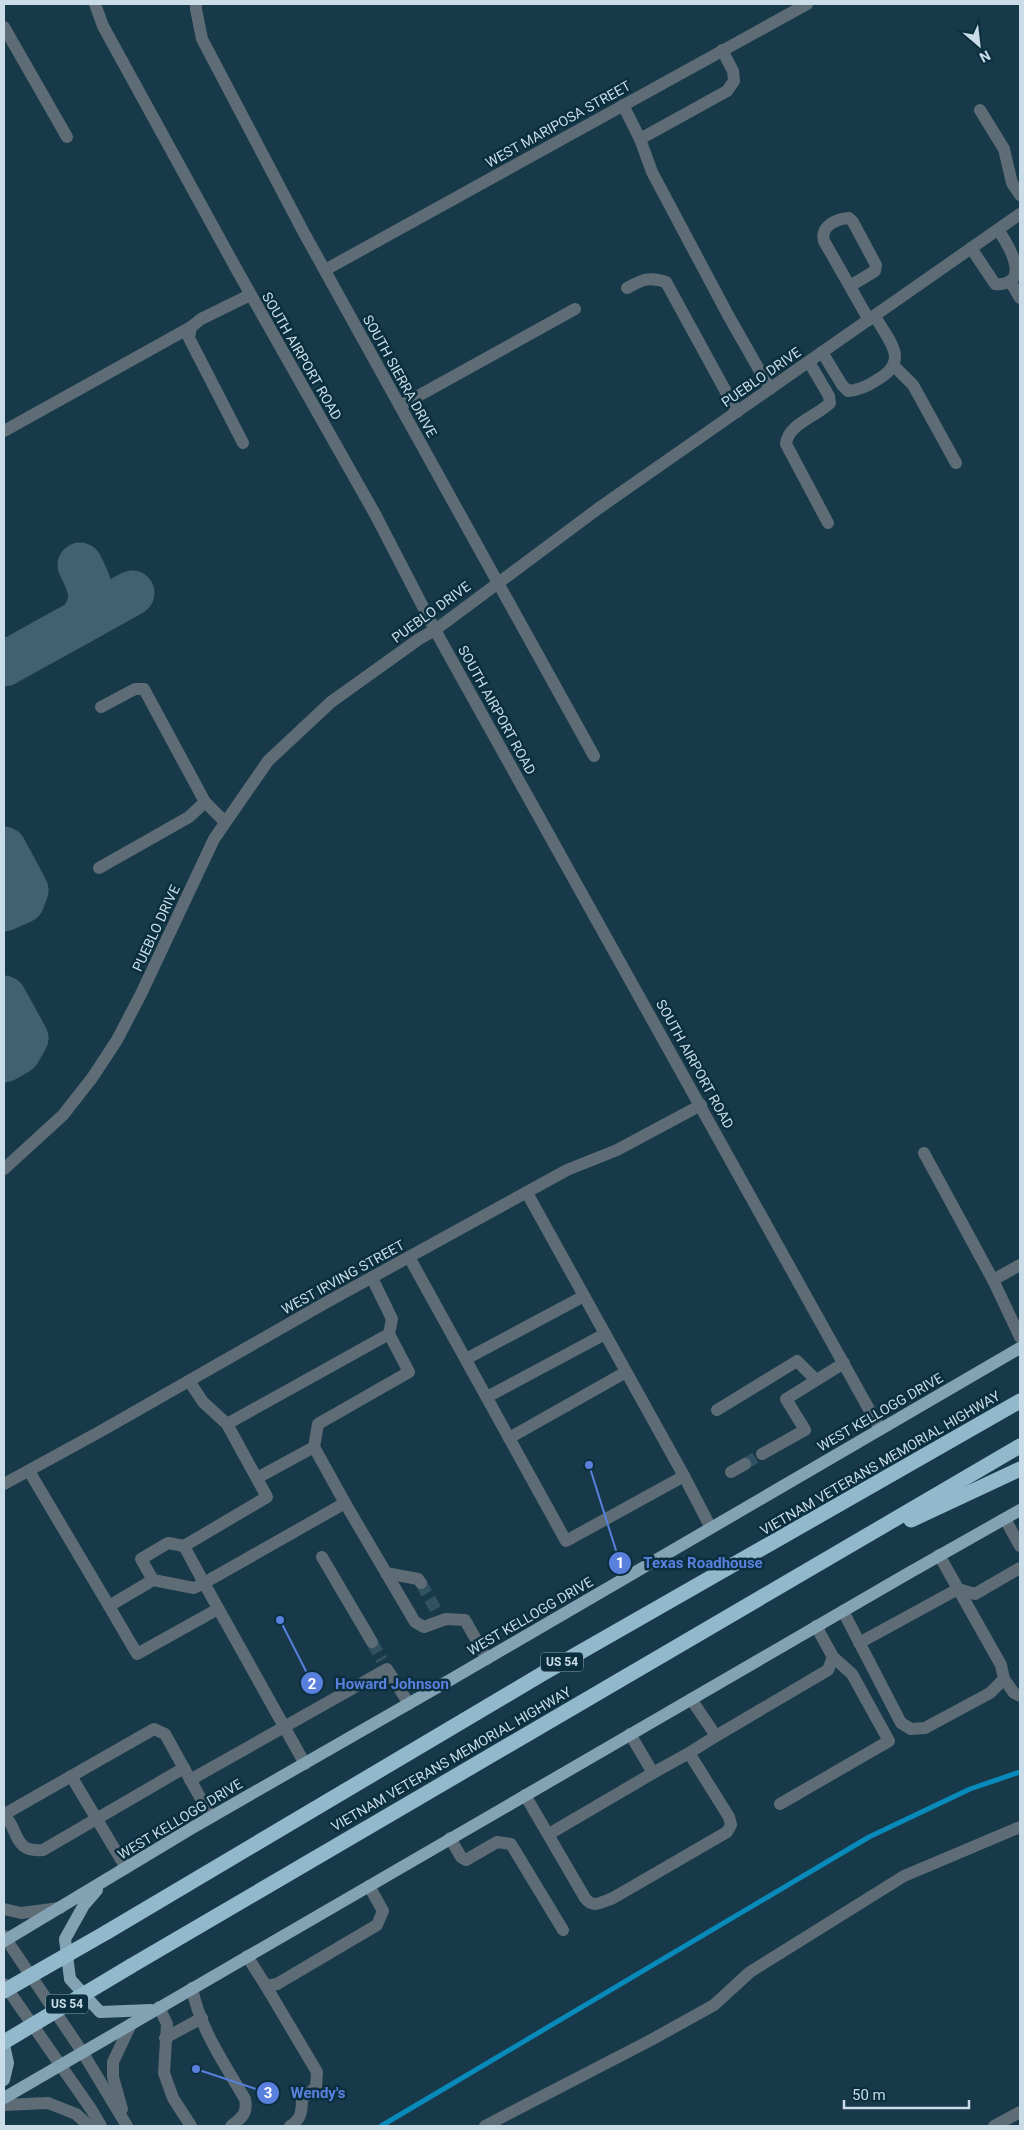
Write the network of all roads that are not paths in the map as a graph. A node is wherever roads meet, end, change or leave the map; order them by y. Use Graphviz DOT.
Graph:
graph roads {
  1 [pos="94,4"];
  2 [pos="196,4"];
  3 [pos="807,4"];
  4 [pos="4,27"];
  5 [pos="722,50"];
  6 [pos="623,105"];
  7 [pos="980,110"];
  8 [pos="66,137"];
  9 [pos="640,139"];
  10 [pos="1020,195"];
  11 [pos="1020,214"];
  12 [pos="998,230"];
  13 [pos="971,248"];
  14 [pos="1020,269"];
  15 [pos="325,270"];
  16 [pos="1010,281"];
  17 [pos="850,286"];
  18 [pos="627,288"];
  19 [pos="250,295"];
  20 [pos="1020,298"];
  21 [pos="575,309"];
  22 [pos="872,318"];
  23 [pos="191,327"];
  24 [pos="822,352"];
  25 [pos="809,362"];
  26 [pos="894,366"];
  27 [pos="770,389"];
  28 [pos="400,406"];
  29 [pos="737,412"];
  30 [pos="4,431"];
  31 [pos="243,443"];
  32 [pos="956,464"];
  33 [pos="828,522"];
  34 [pos="498,582"];
  35 [pos="435,630"];
  36 [pos="101,707"];
  37 [pos="594,756"];
  38 [pos="205,802"];
  39 [pos="225,822"];
  40 [pos="99,868"];
  41 [pos="701,1105"];
  42 [pos="924,1153"];
  43 [pos="4,1169"];
  44 [pos="526,1193"];
  45 [pos="409,1257"];
  46 [pos="1020,1265"];
  47 [pos="372,1278"];
  48 [pos="993,1280"];
  49 [pos="584,1296"];
  50 [pos="389,1334"];
  51 [pos="605,1334"];
  52 [pos="1020,1337"];
  53 [pos="1020,1348"];
  54 [pos="466,1359"];
  55 [pos="844,1363"];
  56 [pos="626,1372"];
  57 [pos="816,1380"];
  58 [pos="189,1381"];
  59 [pos="487,1397"];
  60 [pos="1020,1400"];
  61 [pos="716,1410"];
  62 [pos="227,1424"];
  63 [pos="880,1429"];
  64 [pos="509,1438"];
  65 [pos="1020,1446"];
  66 [pos="314,1447"];
  67 [pos="762,1454"];
  68 [pos="746,1464"];
  69 [pos="1020,1469"];
  70 [pos="29,1471"];
  71 [pos="731,1472"];
  72 [pos="684,1476"];
  73 [pos="257,1478"];
  74 [pos="4,1484"];
  75 [pos="345,1502"];
  76 [pos="1020,1510"];
  77 [pos="1005,1519"];
  78 [pos="711,1528"];
  79 [pos="184,1546"];
  80 [pos="1020,1546"];
  81 [pos="939,1555"];
  82 [pos="322,1556"];
  83 [pos="826,1559"];
  84 [pos="1020,1568"];
  85 [pos="386,1572"];
  86 [pos="153,1580"];
  87 [pos="204,1583"];
  88 [pos="421,1583"];
  89 [pos="958,1589"];
  90 [pos="109,1606"];
  91 [pos="842,1611"];
  92 [pos="219,1612"];
  93 [pos="816,1626"];
  94 [pos="372,1642"];
  95 [pos="860,1643"];
  96 [pos="833,1657"];
  97 [pos="487,1658"];
  98 [pos="1004,1679"];
  99 [pos="1020,1696"];
  100 [pos="691,1699"];
  101 [pos="409,1704"];
  102 [pos="284,1728"];
  103 [pos="630,1734"];
  104 [pos="716,1736"];
  105 [pos="689,1753"];
  106 [pos="305,1764"];
  107 [pos="184,1768"];
  108 [pos="653,1773"];
  109 [pos="71,1776"];
  110 [pos="190,1780"];
  111 [pos="525,1795"];
  112 [pos="780,1804"];
  113 [pos="4,1814"];
  114 [pos="211,1817"];
  115 [pos="96,1819"];
  116 [pos="1020,1827"];
  117 [pos="549,1834"];
  118 [pos="450,1838"];
  119 [pos="126,1868"];
  120 [pos="105,1881"];
  121 [pos="369,1886"];
  122 [pos="4,1908"];
  123 [pos="60,1908"];
  124 [pos="563,1930"];
  125 [pos="4,1939"];
  126 [pos="247,1956"];
  127 [pos="4,1984"];
  128 [pos="266,1986"];
  129 [pos="192,1988"];
  130 [pos="4,1991"];
  131 [pos="157,2009"];
  132 [pos="202,2018"];
  133 [pos="130,2024"];
  134 [pos="165,2038"];
  135 [pos="4,2043"];
  136 [pos="83,2053"];
  137 [pos="60,2064"];
  138 [pos="4,2080"];
  139 [pos="4,2098"];
  140 [pos="4,2105"];
  141 [pos="1020,2112"];
  142 [pos="89,2126"];
  143 [pos="101,2126"];
  144 [pos="127,2126"];
  145 [pos="191,2126"];
  146 [pos="231,2126"];
  147 [pos="290,2126"];
  148 [pos="485,2126"];
  149 [pos="994,2126"];
  1 -- 19 [label="street, SOUTH AIRPORT ROAD"];
  2 -- 15 [label="street, SOUTH SIERRA DRIVE"];
  3 -- 5 [label="street, WEST MARIPOSA STREET"];
  4 -- 8 [label="street"];
  5 -- 6 [label="street, WEST MARIPOSA STREET"];
  5 -- 9 [label="street"];
  6 -- 9 [label="street"];
  6 -- 15 [label="street, WEST MARIPOSA STREET"];
  7 -- 10 [label="street"];
  9 -- 27 [label="street"];
  11 -- 12 [label="street, PUEBLO DRIVE"];
  12 -- 13 [label="street, PUEBLO DRIVE"];
  12 -- 14 [label="street"];
  13 -- 16 [label="street"];
  13 -- 22 [label="street, PUEBLO DRIVE"];
  14 -- 16 [label="street"];
  15 -- 28 [label="street, SOUTH SIERRA DRIVE"];
  16 -- 20 [label="street"];
  17 -- 17 [label="street"];
  17 -- 22 [label="street"];
  18 -- 29 [label="street"];
  19 -- 23 [label="street"];
  19 -- 35 [label="street, SOUTH AIRPORT ROAD"];
  21 -- 28 [label="street"];
  22 -- 24 [label="street, PUEBLO DRIVE"];
  22 -- 26 [label="street"];
  23 -- 30 [label="street"];
  23 -- 31 [label="street"];
  24 -- 25 [label="street, PUEBLO DRIVE"];
  24 -- 26 [label="street"];
  25 -- 27 [label="street, PUEBLO DRIVE"];
  25 -- 33 [label="street"];
  26 -- 32 [label="street"];
  27 -- 29 [label="street, PUEBLO DRIVE"];
  28 -- 34 [label="street, SOUTH SIERRA DRIVE"];
  29 -- 34 [label="street, PUEBLO DRIVE"];
  34 -- 35 [label="street, PUEBLO DRIVE"];
  34 -- 37 [label="street, SOUTH SIERRA DRIVE"];
  35 -- 39 [label="street, PUEBLO DRIVE"];
  35 -- 41 [label="street, SOUTH AIRPORT ROAD"];
  36 -- 38 [label="street"];
  38 -- 39 [label="street"];
  38 -- 40 [label="street"];
  39 -- 43 [label="street, PUEBLO DRIVE"];
  41 -- 44 [label="street, WEST IRVING STREET"];
  41 -- 55 [label="street, SOUTH AIRPORT ROAD"];
  42 -- 48 [label="street"];
  44 -- 45 [label="street, WEST IRVING STREET"];
  44 -- 49 [label="street"];
  45 -- 47 [label="street, WEST IRVING STREET"];
  45 -- 54 [label="street"];
  46 -- 48 [label="street"];
  47 -- 50 [label="street"];
  47 -- 58 [label="street, WEST IRVING STREET"];
  48 -- 52 [label="street"];
  49 -- 51 [label="street"];
  49 -- 54 [label="street"];
  50 -- 62 [label="street"];
  50 -- 66 [label="street"];
  51 -- 56 [label="street"];
  51 -- 59 [label="street"];
  53 -- 63 [label="main road, WEST KELLOGG DRIVE"];
  54 -- 59 [label="street"];
  55 -- 57 [label="street"];
  55 -- 63 [label="street, SOUTH AIRPORT ROAD"];
  56 -- 64 [label="street"];
  56 -- 72 [label="street"];
  57 -- 61 [label="street"];
  57 -- 67 [label="street"];
  58 -- 62 [label="street"];
  58 -- 70 [label="street, WEST IRVING STREET"];
  59 -- 64 [label="street"];
  60 -- 130 [label="highway, VIETNAM VETERANS MEMORIAL HIGHWAY / US 54, bridge"];
  62 -- 73 [label="street"];
  63 -- 78 [label="main road, WEST KELLOGG DRIVE"];
  64 -- 72 [label="street"];
  65 -- 83 [label="highway, VIETNAM VETERANS MEMORIAL HIGHWAY / US 54"];
  66 -- 73 [label="street"];
  66 -- 75 [label="street"];
  68 -- 71 [label="street"];
  69 -- 83 [label="highway"];
  70 -- 74 [label="street, WEST IRVING STREET"];
  70 -- 90 [label="street"];
  72 -- 78 [label="street"];
  73 -- 79 [label="street"];
  75 -- 85 [label="street"];
  75 -- 87 [label="street"];
  76 -- 77 [label="main road"];
  77 -- 80 [label="street"];
  77 -- 81 [label="main road"];
  78 -- 97 [label="main road, WEST KELLOGG DRIVE"];
  79 -- 86 [label="street"];
  79 -- 87 [label="street"];
  81 -- 89 [label="street"];
  81 -- 91 [label="main road"];
  82 -- 94 [label="street"];
  83 -- 135 [label="highway, VIETNAM VETERANS MEMORIAL HIGHWAY / US 54, bridge"];
  84 -- 89 [label="street"];
  85 -- 88 [label="street"];
  85 -- 97 [label="street"];
  86 -- 87 [label="street"];
  86 -- 90 [label="street"];
  87 -- 92 [label="street"];
  89 -- 95 [label="street"];
  89 -- 98 [label="street"];
  90 -- 92 [label="street"];
  91 -- 93 [label="main road"];
  91 -- 95 [label="street"];
  92 -- 102 [label="street"];
  93 -- 96 [label="street"];
  93 -- 100 [label="main road"];
  95 -- 98 [label="street"];
  96 -- 104 [label="street"];
  96 -- 112 [label="street"];
  97 -- 101 [label="main road, WEST KELLOGG DRIVE"];
  98 -- 99 [label="street"];
  100 -- 103 [label="main road"];
  100 -- 104 [label="street"];
  101 -- 102 [label="street"];
  101 -- 106 [label="main road, WEST KELLOGG DRIVE"];
  102 -- 106 [label="street"];
  102 -- 110 [label="street"];
  103 -- 108 [label="street"];
  103 -- 111 [label="main road"];
  104 -- 105 [label="street"];
  105 -- 108 [label="street"];
  105 -- 117 [label="street"];
  106 -- 114 [label="main road, WEST KELLOGG DRIVE"];
  107 -- 109 [label="street"];
  107 -- 110 [label="street"];
  107 -- 115 [label="street"];
  108 -- 117 [label="street"];
  109 -- 113 [label="street"];
  109 -- 115 [label="street"];
  110 -- 114 [label="street"];
  111 -- 117 [label="street"];
  111 -- 118 [label="main road"];
  113 -- 115 [label="street"];
  114 -- 119 [label="main road, WEST KELLOGG DRIVE"];
  115 -- 119 [label="street"];
  116 -- 148 [label="street"];
  118 -- 121 [label="main road"];
  118 -- 124 [label="street"];
  119 -- 120 [label="main road, WEST KELLOGG DRIVE"];
  120 -- 123 [label="main road, WEST KELLOGG DRIVE"];
  120 -- 131 [label="main road"];
  121 -- 126 [label="main road"];
  121 -- 128 [label="street"];
  122 -- 123 [label="street"];
  123 -- 125 [label="main road, WEST KELLOGG DRIVE"];
  125 -- 136 [label="street"];
  126 -- 128 [label="street"];
  126 -- 129 [label="main road"];
  127 -- 137 [label="street"];
  128 -- 147 [label="street"];
  129 -- 131 [label="main road"];
  129 -- 132 [label="street"];
  131 -- 133 [label="main road"];
  131 -- 134 [label="street"];
  132 -- 134 [label="street"];
  132 -- 146 [label="street"];
  133 -- 136 [label="main road"];
  133 -- 144 [label="street"];
  134 -- 145 [label="street"];
  135 -- 138 [label="main road"];
  136 -- 137 [label="main road"];
  136 -- 144 [label="street"];
  137 -- 139 [label="main road"];
  137 -- 143 [label="street"];
  140 -- 142 [label="street"];
  141 -- 149 [label="street"];
}
